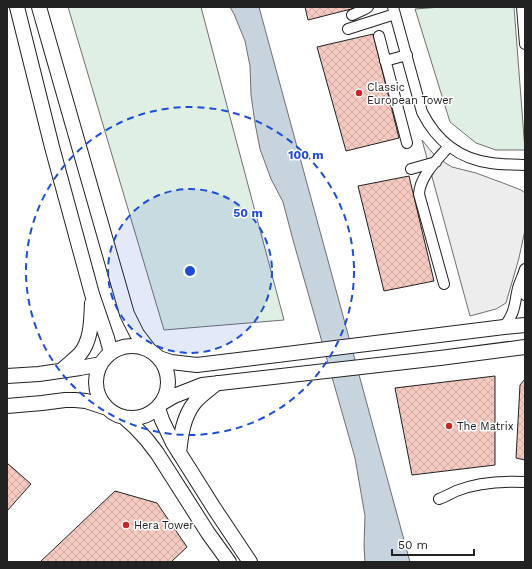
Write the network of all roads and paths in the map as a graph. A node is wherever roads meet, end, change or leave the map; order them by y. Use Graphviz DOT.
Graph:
graph roads {
  1 [pos="17,7"];
  2 [pos="20,7"];
  3 [pos="368,7"];
  4 [pos="522,7"];
  5 [pos="394,11"];
  6 [pos="41,13"];
  7 [pos="352,15"];
  8 [pos="348,29"];
  9 [pos="378,36"];
  10 [pos="525,44"];
  11 [pos="407,55"];
  12 [pos="385,61"];
  13 [pos="408,143"];
  14 [pos="449,146"];
  15 [pos="436,162"];
  16 [pos="525,165"];
  17 [pos="411,170"];
  18 [pos="524,271"];
  19 [pos="444,284"];
  20 [pos="92,294"];
  21 [pos="525,295"];
  22 [pos="525,325"];
  23 [pos="504,327"];
  24 [pos="525,347"];
  25 [pos="111,353"];
  26 [pos="155,355"];
  27 [pos="101,364"];
  28 [pos="61,371"];
  29 [pos="7,376"];
  30 [pos="217,383"];
  31 [pos="7,406"];
  32 [pos="160,406"];
  33 [pos="107,408"];
  34 [pos="124,417"];
  35 [pos="179,453"];
  36 [pos="525,482"];
  37 [pos="439,499"];
  38 [pos="229,562"];
  39 [pos="250,562"];
  1 -- 20 [label="main road"];
  2 -- 6 [label="main road"];
  3 -- 7 [label="street"];
  4 -- 10 [label="street"];
  5 -- 8 [label="street"];
  5 -- 11 [label="street"];
  6 -- 26 [label="main road"];
  9 -- 12 [label="street"];
  11 -- 12 [label="street"];
  11 -- 14 [label="street"];
  12 -- 13 [label="street"];
  14 -- 15 [label="street"];
  14 -- 16 [label="street"];
  15 -- 17 [label="street"];
  15 -- 19 [label="street"];
  18 -- 21 [label="street"];
  18 -- 23 [label="street"];
  20 -- 25 [label="main road"];
  20 -- 28 [label="main road"];
  22 -- 23 [label="main road"];
  23 -- 26 [label="main road"];
  24 -- 30 [label="main road"];
  25 -- 26 [label="main road"];
  25 -- 27 [label="main road"];
  26 -- 32 [label="main road"];
  27 -- 28 [label="main road"];
  27 -- 33 [label="main road"];
  28 -- 29 [label="main road"];
  30 -- 32 [label="main road"];
  30 -- 35 [label="main road"];
  31 -- 33 [label="main road"];
  32 -- 34 [label="main road"];
  32 -- 35 [label="main road"];
  33 -- 34 [label="main road"];
  34 -- 38 [label="main road"];
  35 -- 39 [label="main road"];
  36 -- 37 [label="street"];
}
